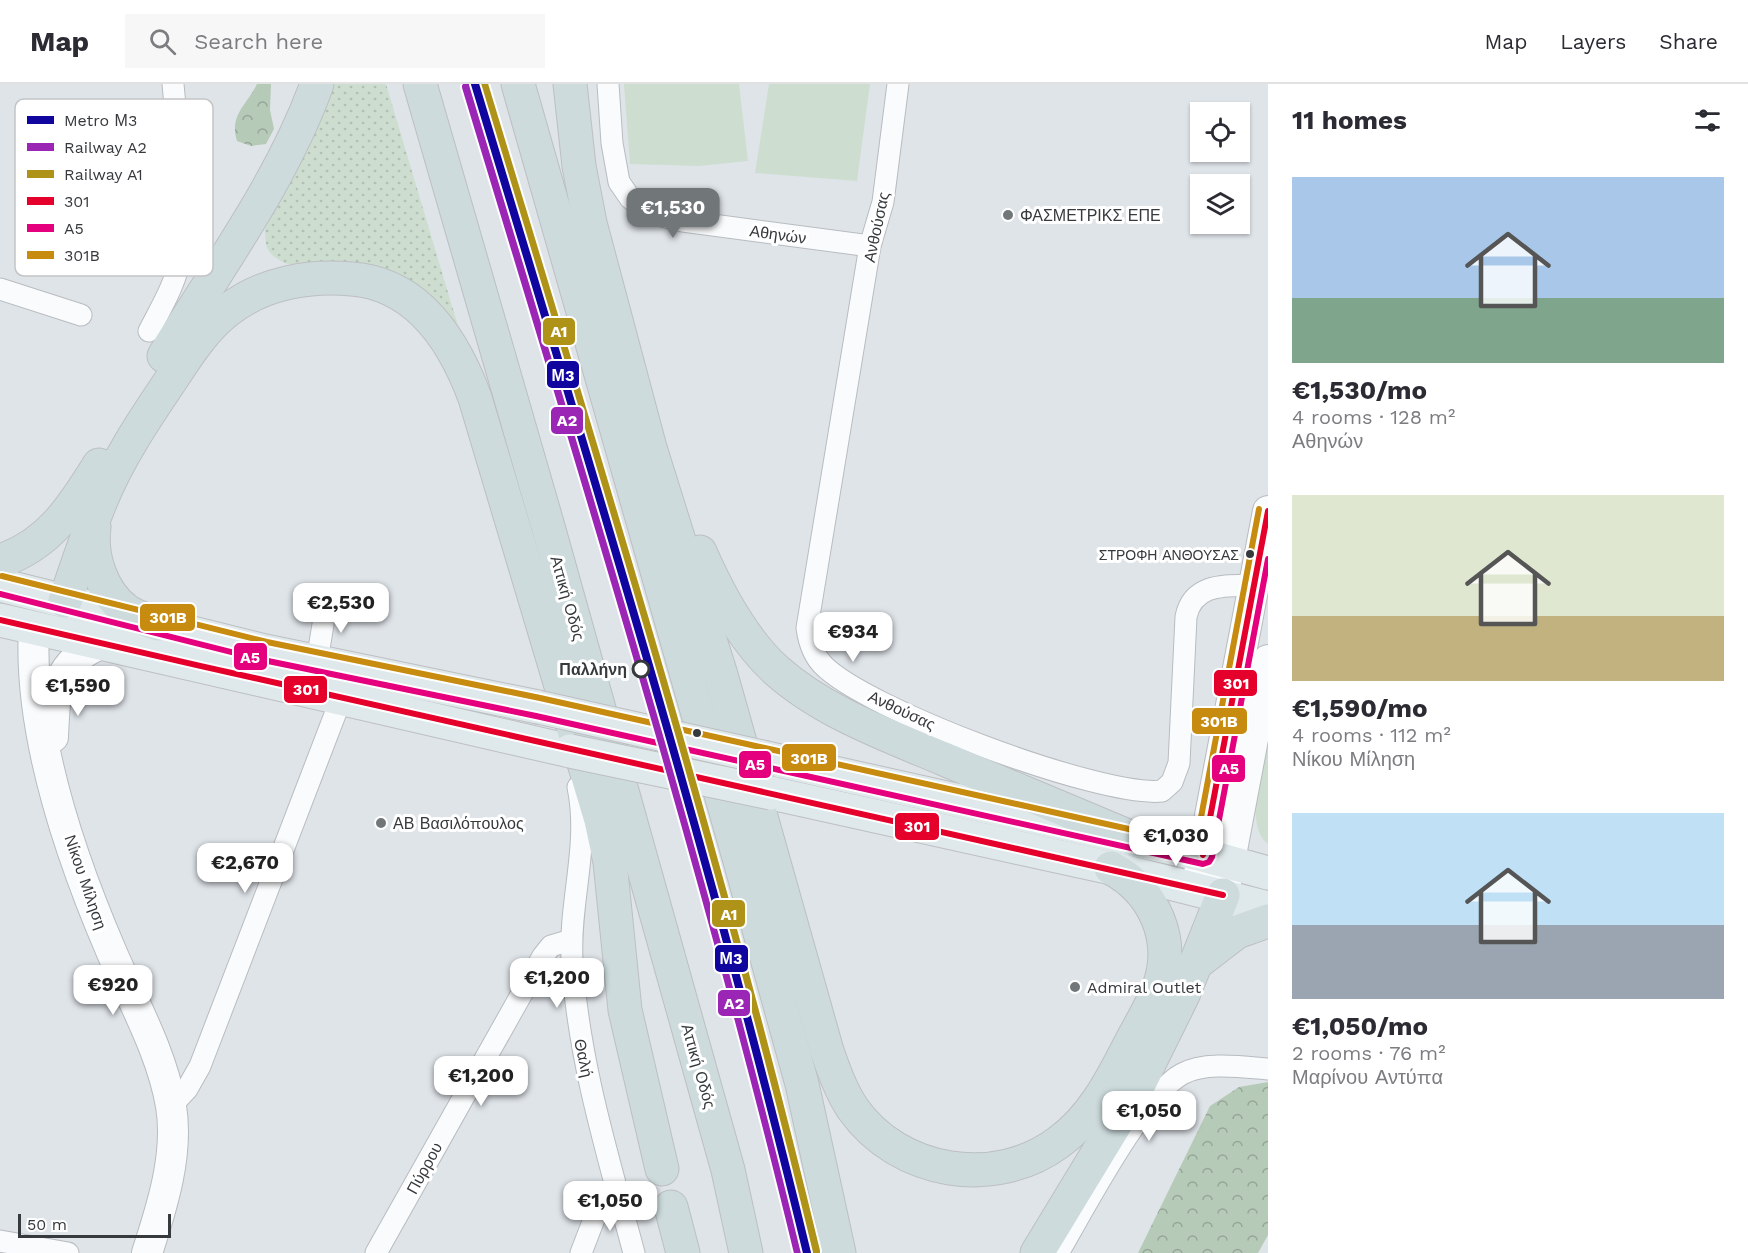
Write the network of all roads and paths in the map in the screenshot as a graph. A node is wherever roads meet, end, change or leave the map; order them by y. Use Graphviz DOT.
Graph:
graph roads {
  1 [pos="173,84"];
  2 [pos="317,84"];
  3 [pos="420,84"];
  4 [pos="518,84"];
  5 [pos="570,84"];
  6 [pos="608,84"];
  7 [pos="898,84"];
  8 [pos="174,99"];
  9 [pos="870,246"];
  10 [pos="176,276"];
  11 [pos="0,289"];
  12 [pos="81,315"];
  13 [pos="148,331"];
  14 [pos="622,335"];
  15 [pos="89,500"];
  16 [pos="1268,511"];
  17 [pos="0,561"];
  18 [pos="0,585"];
  19 [pos="1255,585"];
  20 [pos="54,599"];
  21 [pos="327,600"];
  22 [pos="0,620"];
  23 [pos="158,624"];
  24 [pos="45,631"];
  25 [pos="101,644"];
  26 [pos="1268,660"];
  27 [pos="317,661"];
  28 [pos="341,699"];
  29 [pos="570,751"];
  30 [pos="54,785"];
  31 [pos="1137,840"];
  32 [pos="1217,859"];
  33 [pos="1111,868"];
  34 [pos="1268,873"];
  35 [pos="1210,892"];
  36 [pos="1268,908"];
  37 [pos="1268,921"];
  38 [pos="571,940"];
  39 [pos="1197,963"];
  40 [pos="1268,1070"];
  41 [pos="171,1106"];
  42 [pos="662,1169"];
  43 [pos="619,1195"];
  44 [pos="671,1207"];
  45 [pos="0,1241"];
  46 [pos="68,1253"];
  47 [pos="147,1253"];
  48 [pos="376,1253"];
  49 [pos="581,1253"];
  50 [pos="634,1253"];
  51 [pos="683,1253"];
  52 [pos="746,1253"];
  53 [pos="839,1253"];
  54 [pos="1037,1253"];
  55 [pos="1058,1253"];
  1 -- 8 [label="street"];
  2 -- 15 [label="highway"];
  3 -- 52 [label="highway, Αττική Οδός"];
  4 -- 53 [label="highway"];
  5 -- 14 [label="highway"];
  6 -- 9 [label="street, Αθηνών"];
  7 -- 9 [label="street, Ανθούσας"];
  9 -- 19 [label="street, Ανθούσας"];
  10 -- 13 [label="street"];
  11 -- 12 [label="street"];
  14 -- 31 [label="highway"];
  14 -- 33 [label="highway"];
  15 -- 17 [label="highway"];
  15 -- 20 [label="highway"];
  15 -- 23 [label="highway"];
  15 -- 42 [label="highway"];
  16 -- 19 [label="street"];
  18 -- 20 [label="main road"];
  19 -- 32 [label="street"];
  20 -- 23 [label="main road"];
  20 -- 24 [label="main road"];
  21 -- 27 [label="street"];
  22 -- 24 [label="main road"];
  23 -- 27 [label="main road"];
  24 -- 25 [label="main road"];
  24 -- 30 [label="street, Νίκου Μίληση"];
  25 -- 28 [label="main road"];
  25 -- 30 [label="street, Νίκου Μίληση"];
  26 -- 32 [label="street"];
  27 -- 31 [label="main road, bridge"];
  28 -- 29 [label="main road"];
  28 -- 41 [label="street"];
  29 -- 33 [label="main road, bridge"];
  29 -- 38 [label="street, Θαλή"];
  30 -- 41 [label="street, Νίκου Μίληση"];
  31 -- 32 [label="main road"];
  32 -- 34 [label="main road"];
  32 -- 35 [label="street"];
  33 -- 35 [label="main road"];
  35 -- 36 [label="main road"];
  35 -- 39 [label="highway"];
  37 -- 39 [label="highway"];
  38 -- 43 [label="street, Θαλή"];
  38 -- 48 [label="street, Πύρρου"];
  39 -- 54 [label="highway"];
  40 -- 55 [label="street"];
  41 -- 47 [label="street, Νίκου Μίληση"];
  43 -- 49 [label="street"];
  43 -- 50 [label="street, Θαλή"];
  44 -- 51 [label="highway"];
  45 -- 46 [label="street"];
}
